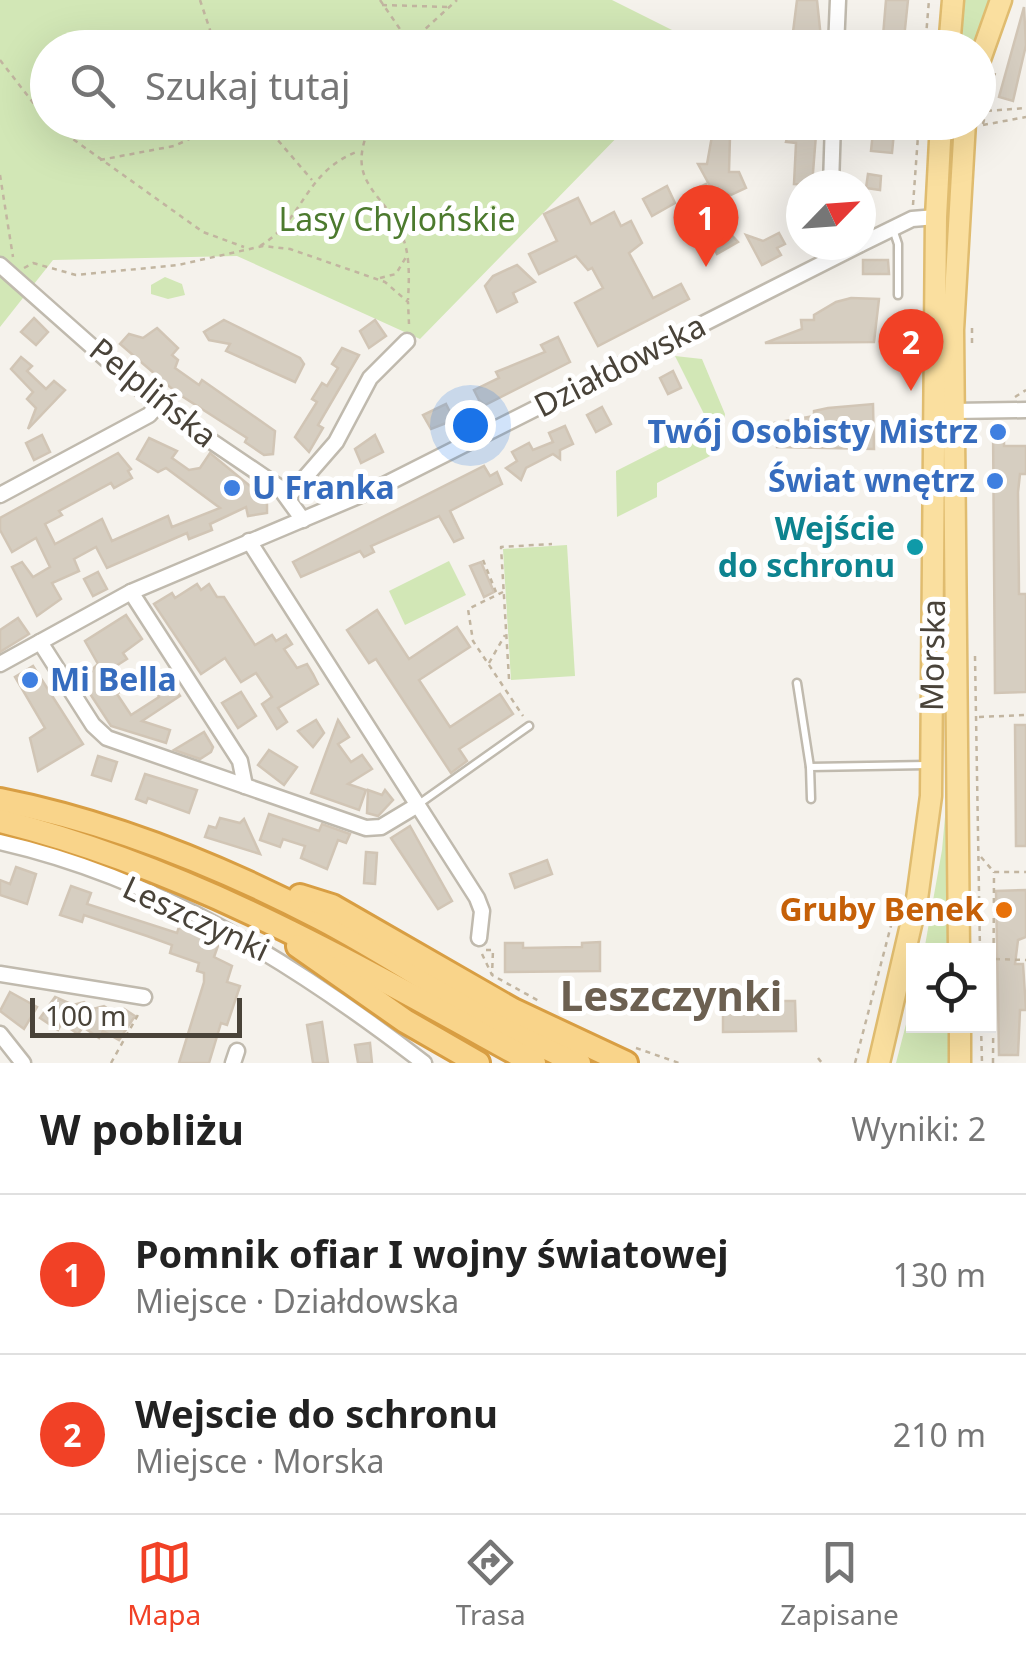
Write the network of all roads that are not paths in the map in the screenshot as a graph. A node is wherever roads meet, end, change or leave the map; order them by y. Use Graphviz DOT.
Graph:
graph roads {
  1 [pos="838,0"];
  2 [pos="954,0"];
  3 [pos="1001,0"];
  4 [pos="837,30"];
  5 [pos="951,30"];
  6 [pos="990,30"];
  7 [pos="833,140"];
  8 [pos="940,140"];
  9 [pos="972,140"];
  10 [pos="832,170"];
  11 [pos="936,217"];
  12 [pos="892,228"];
  13 [pos="876,236"];
  14 [pos="815,260"];
  15 [pos="0,265"];
  16 [pos="898,295"];
  17 [pos="407,341"];
  18 [pos="158,406"];
  19 [pos="1026,410"];
  20 [pos="954,411"];
  21 [pos="0,495"];
  22 [pos="289,496"];
  23 [pos="303,520"];
  24 [pos="249,541"];
  25 [pos="131,592"];
  26 [pos="40,642"];
  27 [pos="0,664"];
  28 [pos="797,683"];
  29 [pos="529,726"];
  30 [pos="932,765"];
  31 [pos="810,767"];
  32 [pos="245,786"];
  33 [pos="811,799"];
  34 [pos="0,800"];
  35 [pos="416,806"];
  36 [pos="0,822"];
  37 [pos="0,842"];
  38 [pos="216,868"];
  39 [pos="246,910"];
  40 [pos="479,938"];
  41 [pos="959,943"];
  42 [pos="0,974"];
  43 [pos="144,997"];
  44 [pos="960,1033"];
  45 [pos="0,1034"];
  46 [pos="630,1055"];
  47 [pos="23,1063"];
  48 [pos="424,1063"];
  49 [pos="478,1063"];
  50 [pos="534,1063"];
  51 [pos="579,1063"];
  52 [pos="879,1063"];
  53 [pos="960,1063"];
  1 -- 4 [label="street"];
  2 -- 5 [label="main road"];
  3 -- 6 [label="main road"];
  7 -- 10 [label="street"];
  8 -- 11 [label="main road, Morska"];
  9 -- 20 [label="main road, Morska"];
  11 -- 12 [label="street, Działdowska"];
  11 -- 30 [label="main road, Morska"];
  12 -- 13 [label="street, Działdowska"];
  12 -- 16 [label="lane"];
  14 -- 23 [label="street, Działdowska"];
  15 -- 18 [label="street, Pelplińska"];
  17 -- 22 [label="street"];
  18 -- 21 [label="street"];
  18 -- 22 [label="street, Pelplińska"];
  19 -- 20 [label="street"];
  20 -- 41 [label="main road, Morska"];
  22 -- 23 [label="street, Pelplińska"];
  23 -- 24 [label="street, Działdowska"];
  24 -- 25 [label="street, Działdowska"];
  24 -- 35 [label="street"];
  25 -- 26 [label="street, Działdowska"];
  25 -- 32 [label="street"];
  26 -- 27 [label="street, Działdowska"];
  26 -- 32 [label="street"];
  28 -- 31 [label="lane"];
  29 -- 35 [label="lane"];
  30 -- 31 [label="lane"];
  30 -- 52 [label="main road, Morska"];
  31 -- 33 [label="lane"];
  32 -- 35 [label="street"];
  34 -- 38 [label="highway"];
  35 -- 40 [label="street"];
  36 -- 39 [label="highway"];
  37 -- 48 [label="street, Leszczynki"];
  38 -- 46 [label="highway"];
  38 -- 51 [label="highway"];
  39 -- 49 [label="highway"];
  39 -- 50 [label="highway"];
  42 -- 43 [label="street"];
  44 -- 53 [label="main road"];
  45 -- 47 [label="street"];
}
